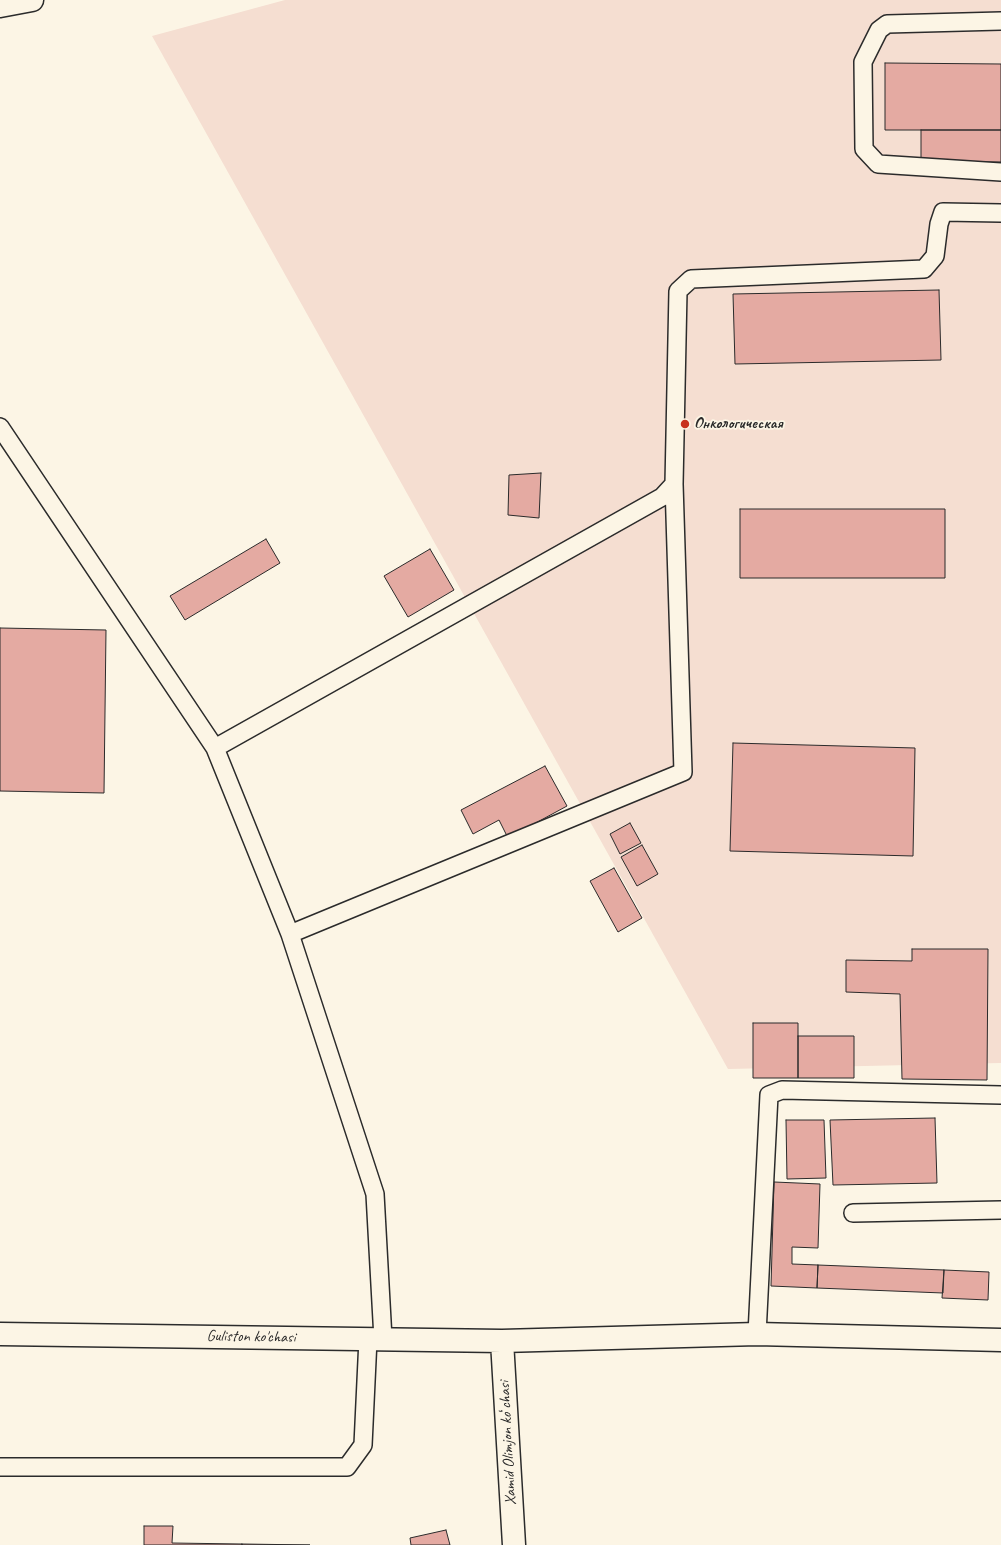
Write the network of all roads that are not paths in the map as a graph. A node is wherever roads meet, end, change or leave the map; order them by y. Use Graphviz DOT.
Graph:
graph roads {
  1 [pos="32,0"];
  2 [pos="0,6"];
  3 [pos="1001,21"];
  4 [pos="1001,172"];
  5 [pos="1001,213"];
  6 [pos="0,427"];
  7 [pos="674,484"];
  8 [pos="216,748"];
  9 [pos="290,934"];
  10 [pos="1001,1095"];
  11 [pos="1001,1210"];
  12 [pos="854,1213"];
  13 [pos="0,1334"];
  14 [pos="757,1334"];
  15 [pos="376,1339"];
  16 [pos="1001,1340"];
  17 [pos="502,1341"];
  18 [pos="0,1467"];
  19 [pos="514,1545"];
  1 -- 2 [label="street"];
  3 -- 4 [label="lane"];
  5 -- 7 [label="lane"];
  6 -- 8 [label="lane"];
  7 -- 8 [label="lane"];
  7 -- 9 [label="lane"];
  8 -- 9 [label="lane"];
  9 -- 15 [label="lane"];
  10 -- 14 [label="lane"];
  11 -- 12 [label="lane"];
  13 -- 15 [label="street, Guliston ko'chasi"];
  14 -- 16 [label="street, Guliston ko'chasi"];
  14 -- 17 [label="street, Guliston ko'chasi"];
  15 -- 17 [label="street, Guliston ko'chasi"];
  15 -- 18 [label="lane"];
  17 -- 19 [label="street, Xamid Olimjon koʻchasi"];
}
